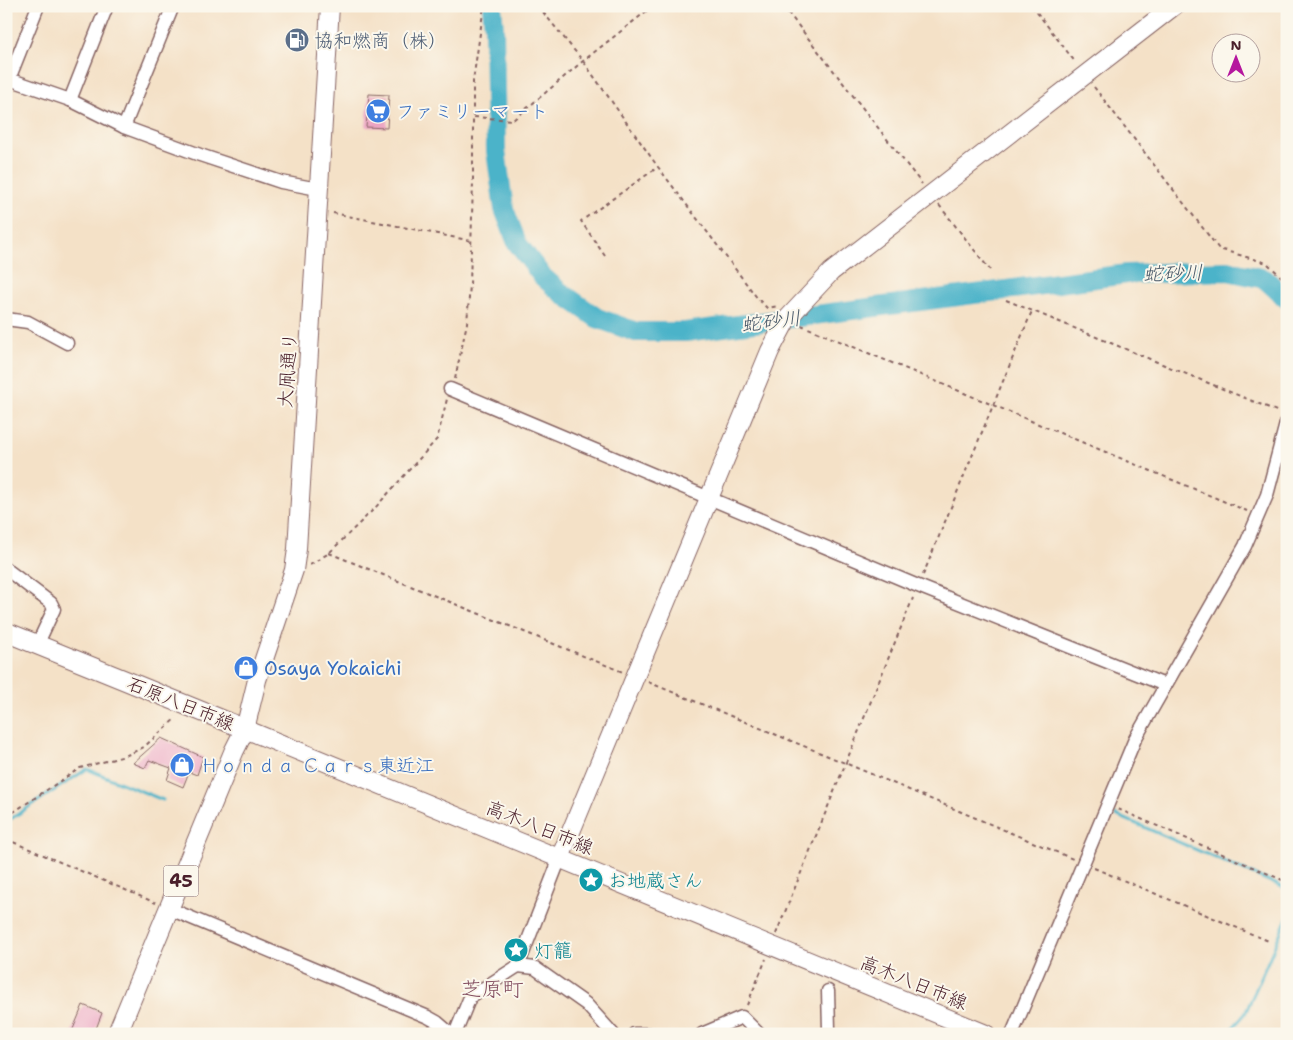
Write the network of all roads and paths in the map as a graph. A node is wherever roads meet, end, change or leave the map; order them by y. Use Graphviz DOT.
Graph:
graph roads {
  1 [pos="38,6"];
  2 [pos="107,6"];
  3 [pos="173,6"];
  4 [pos="330,6"];
  5 [pos="484,6"];
  6 [pos="538,6"];
  7 [pos="653,6"];
  8 [pos="783,6"];
  9 [pos="1032,6"];
  10 [pos="1174,6"];
  11 [pos="1281,6"];
  12 [pos="1287,14"];
  13 [pos="583,61"];
  14 [pos="1084,74"];
  15 [pos="7,78"];
  16 [pos="70,100"];
  17 [pos="474,118"];
  18 [pos="124,127"];
  19 [pos="658,167"];
  20 [pos="318,189"];
  21 [pos="931,196"];
  22 [pos="317,210"];
  23 [pos="472,241"];
  24 [pos="605,256"];
  25 [pos="990,270"];
  26 [pos="1287,282"];
  27 [pos="1006,300"];
  28 [pos="1032,311"];
  29 [pos="782,313"];
  30 [pos="6,319"];
  31 [pos="67,343"];
  32 [pos="450,389"];
  33 [pos="993,405"];
  34 [pos="1287,415"];
  35 [pos="1287,420"];
  36 [pos="709,499"];
  37 [pos="1258,515"];
  38 [pos="329,553"];
  39 [pos="6,569"];
  40 [pos="294,570"];
  41 [pos="918,586"];
  42 [pos="6,632"];
  43 [pos="37,644"];
  44 [pos="636,677"];
  45 [pos="1165,685"];
  46 [pos="188,705"];
  47 [pos="245,729"];
  48 [pos="845,763"];
  49 [pos="1107,805"];
  50 [pos="6,817"];
  51 [pos="6,839"];
  52 [pos="560,858"];
  53 [pos="1083,864"];
  54 [pos="1287,882"];
  55 [pos="170,909"];
  56 [pos="1271,942"];
  57 [pos="771,946"];
  58 [pos="518,966"];
  59 [pos="828,991"];
  60 [pos="742,1017"];
  61 [pos="716,1031"];
  62 [pos="117,1034"];
  63 [pos="451,1034"];
  64 [pos="455,1034"];
  65 [pos="613,1034"];
  66 [pos="634,1034"];
  67 [pos="649,1034"];
  68 [pos="702,1034"];
  69 [pos="759,1034"];
  70 [pos="826,1034"];
  71 [pos="986,1034"];
  72 [pos="1012,1034"];
  1 -- 15 [label="street"];
  2 -- 16 [label="street"];
  3 -- 18 [label="street"];
  4 -- 20 [label="street, 大凧通り"];
  5 -- 17 [label="path"];
  6 -- 13 [label="path"];
  7 -- 13 [label="path"];
  8 -- 21 [label="path"];
  9 -- 14 [label="path"];
  10 -- 14 [label="street"];
  11 -- 12 [label="path"];
  13 -- 17 [label="path"];
  13 -- 19 [label="path"];
  14 -- 21 [label="street"];
  14 -- 26 [label="path"];
  15 -- 16 [label="street"];
  16 -- 18 [label="street"];
  17 -- 23 [label="path"];
  18 -- 20 [label="street"];
  19 -- 24 [label="path"];
  19 -- 29 [label="path"];
  20 -- 22 [label="street, 大凧通り"];
  21 -- 25 [label="path"];
  21 -- 29 [label="street"];
  22 -- 23 [label="path"];
  22 -- 40 [label="street, 大凧通り"];
  23 -- 32 [label="path"];
  27 -- 28 [label="path"];
  28 -- 33 [label="path"];
  28 -- 34 [label="path"];
  29 -- 33 [label="path"];
  29 -- 36 [label="street"];
  30 -- 31 [label="street"];
  32 -- 36 [label="street"];
  32 -- 38 [label="path"];
  33 -- 37 [label="path"];
  33 -- 41 [label="path"];
  35 -- 37 [label="street"];
  36 -- 41 [label="street"];
  36 -- 44 [label="street"];
  37 -- 45 [label="street"];
  38 -- 40 [label="path"];
  38 -- 44 [label="path"];
  39 -- 43 [label="street"];
  40 -- 47 [label="street, 大凧通り"];
  41 -- 45 [label="street"];
  41 -- 48 [label="path"];
  42 -- 43 [label="main road, 石原八日市線"];
  43 -- 46 [label="main road, 石原八日市線"];
  44 -- 48 [label="path"];
  44 -- 52 [label="street"];
  45 -- 49 [label="street"];
  46 -- 47 [label="main road, 石原八日市線"];
  46 -- 50 [label="path"];
  47 -- 52 [label="street, 高木八日市線"];
  47 -- 55 [label="main road, 石原八日市線 / 45"];
  48 -- 53 [label="path"];
  48 -- 57 [label="path"];
  49 -- 53 [label="street"];
  49 -- 54 [label="path"];
  51 -- 55 [label="path"];
  52 -- 57 [label="street, 高木八日市線"];
  52 -- 58 [label="street"];
  53 -- 56 [label="path"];
  53 -- 72 [label="street"];
  55 -- 62 [label="main road, 石原八日市線 / 45"];
  55 -- 63 [label="street"];
  57 -- 60 [label="path"];
  57 -- 71 [label="street, 高木八日市線"];
  58 -- 64 [label="street"];
  58 -- 65 [label="street"];
  59 -- 70 [label="street"];
  60 -- 61 [label="street"];
  60 -- 69 [label="street"];
  61 -- 68 [label="street"];
  66 -- 67 [label="street"];
}
